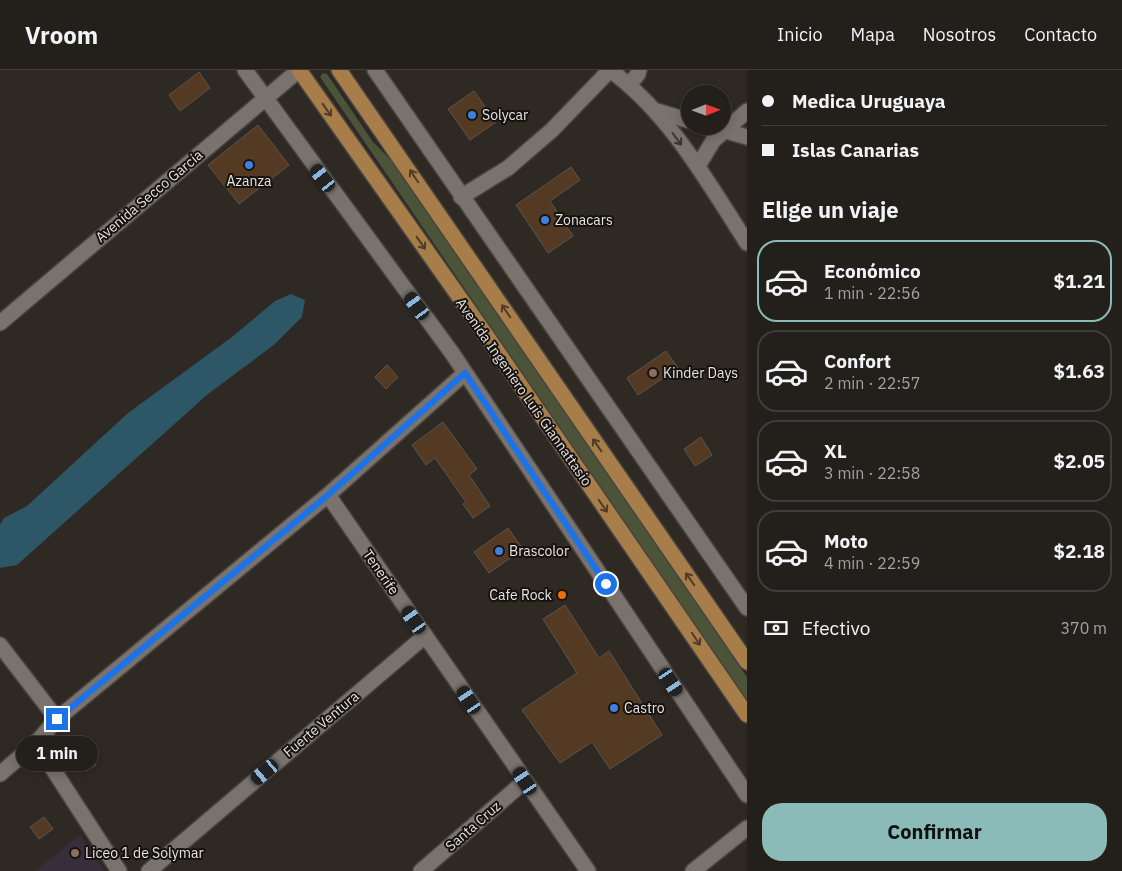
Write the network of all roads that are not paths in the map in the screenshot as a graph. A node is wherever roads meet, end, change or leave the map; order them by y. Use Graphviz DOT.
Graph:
graph roads {
  1 [pos="245,70"];
  2 [pos="299,70"];
  3 [pos="339,70"];
  4 [pos="375,70"];
  5 [pos="610,70"];
  6 [pos="638,70"];
  7 [pos="630,85"];
  8 [pos="264,98"];
  9 [pos="656,111"];
  10 [pos="747,111"];
  11 [pos="681,118"];
  12 [pos="731,125"];
  13 [pos="731,133"];
  14 [pos="720,135"];
  15 [pos="747,137"];
  16 [pos="698,166"];
  17 [pos="461,197"];
  18 [pos="747,243"];
  19 [pos="0,323"];
  20 [pos="465,373"];
  21 [pos="328,495"];
  22 [pos="747,608"];
  23 [pos="425,636"];
  24 [pos="0,645"];
  25 [pos="747,662"];
  26 [pos="747,715"];
  27 [pos="57,719"];
  28 [pos="36,743"];
  29 [pos="0,774"];
  30 [pos="525,781"];
  31 [pos="747,795"];
  32 [pos="747,828"];
  33 [pos="118,871"];
  34 [pos="149,871"];
  35 [pos="421,871"];
  36 [pos="588,871"];
  37 [pos="693,871"];
  1 -- 8 [label="street"];
  2 -- 8 [label="street, Avenida Secco García"];
  2 -- 26 [label="main road, Avenida Ingeniero Luis Giannattasio, one-way"];
  25 -- 3 [label="main road, one-way"];
  4 -- 17 [label="street"];
  5 -- 7 [label="street"];
  5 -- 17 [label="street"];
  6 -- 7 [label="street"];
  7 -- 9 [label="street"];
  8 -- 19 [label="street, Avenida Secco García"];
  8 -- 20 [label="street"];
  9 -- 11 [label="street"];
  9 -- 16 [label="street, one-way"];
  10 -- 12 [label="street"];
  13 -- 15 [label="street"];
  14 -- 16 [label="street"];
  16 -- 18 [label="street"];
  17 -- 22 [label="street"];
  20 -- 21 [label="street"];
  20 -- 31 [label="street"];
  21 -- 23 [label="street, Tenerife"];
  21 -- 27 [label="street"];
  23 -- 30 [label="street, Tenerife"];
  23 -- 34 [label="street, Fuerte Ventura"];
  24 -- 27 [label="street"];
  27 -- 28 [label="street"];
  28 -- 29 [label="street"];
  28 -- 33 [label="street"];
  30 -- 35 [label="street, Santa Cruz"];
  30 -- 36 [label="street, Tenerife"];
  32 -- 37 [label="street"];
}
